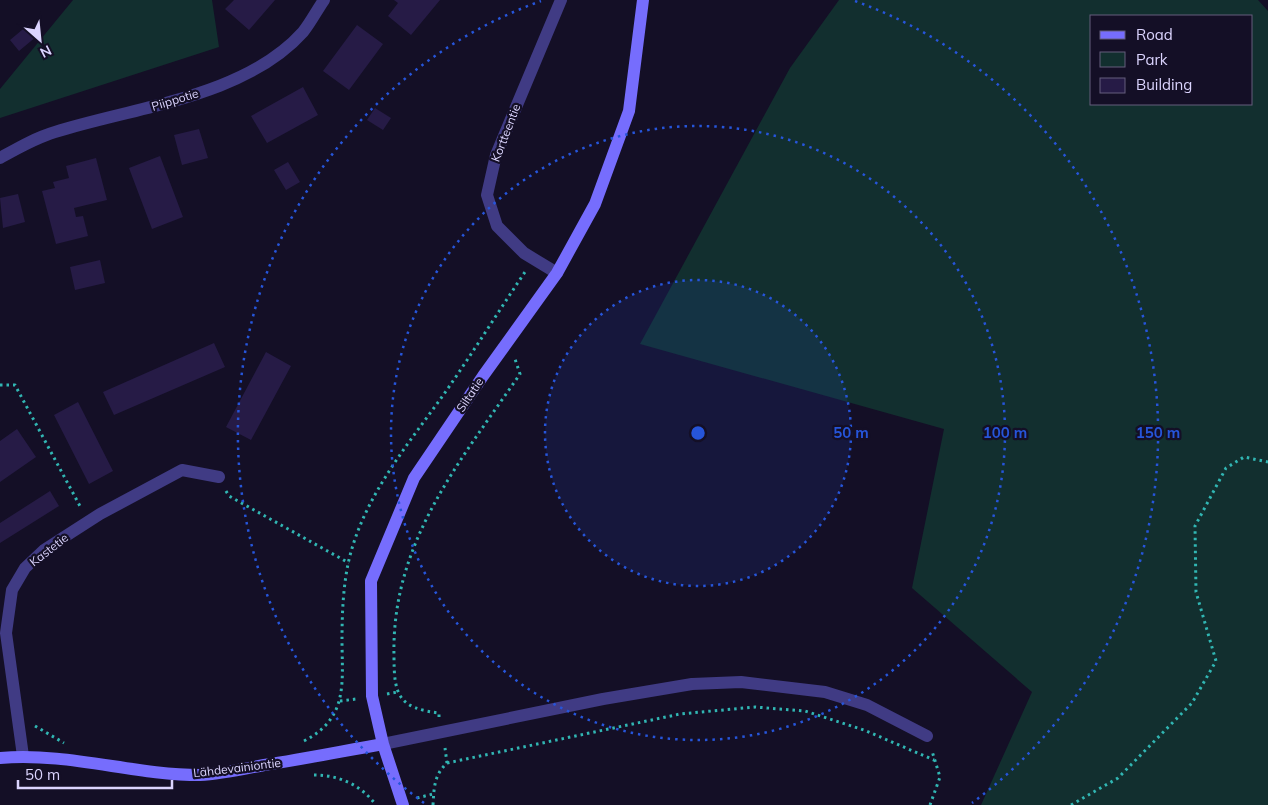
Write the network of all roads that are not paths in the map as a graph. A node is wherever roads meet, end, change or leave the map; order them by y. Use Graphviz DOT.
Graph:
graph roads {
  1 [pos="324,0"];
  2 [pos="560,0"];
  3 [pos="644,0"];
  4 [pos="0,158"];
  5 [pos="557,273"];
  6 [pos="219,477"];
  7 [pos="927,736"];
  8 [pos="383,744"];
  9 [pos="24,756"];
  10 [pos="0,758"];
  11 [pos="403,805"];
  1 -- 4 [label="street, Piippotie"];
  2 -- 5 [label="street, Kortteentie"];
  3 -- 5 [label="main road, Siltatie"];
  5 -- 8 [label="main road, Siltatie"];
  6 -- 9 [label="street, Kastetie"];
  7 -- 8 [label="street"];
  8 -- 9 [label="main road, Lähdevainiontie"];
  8 -- 11 [label="main road, Siltatie"];
  9 -- 10 [label="main road, Lähdevainiontie"];
}
